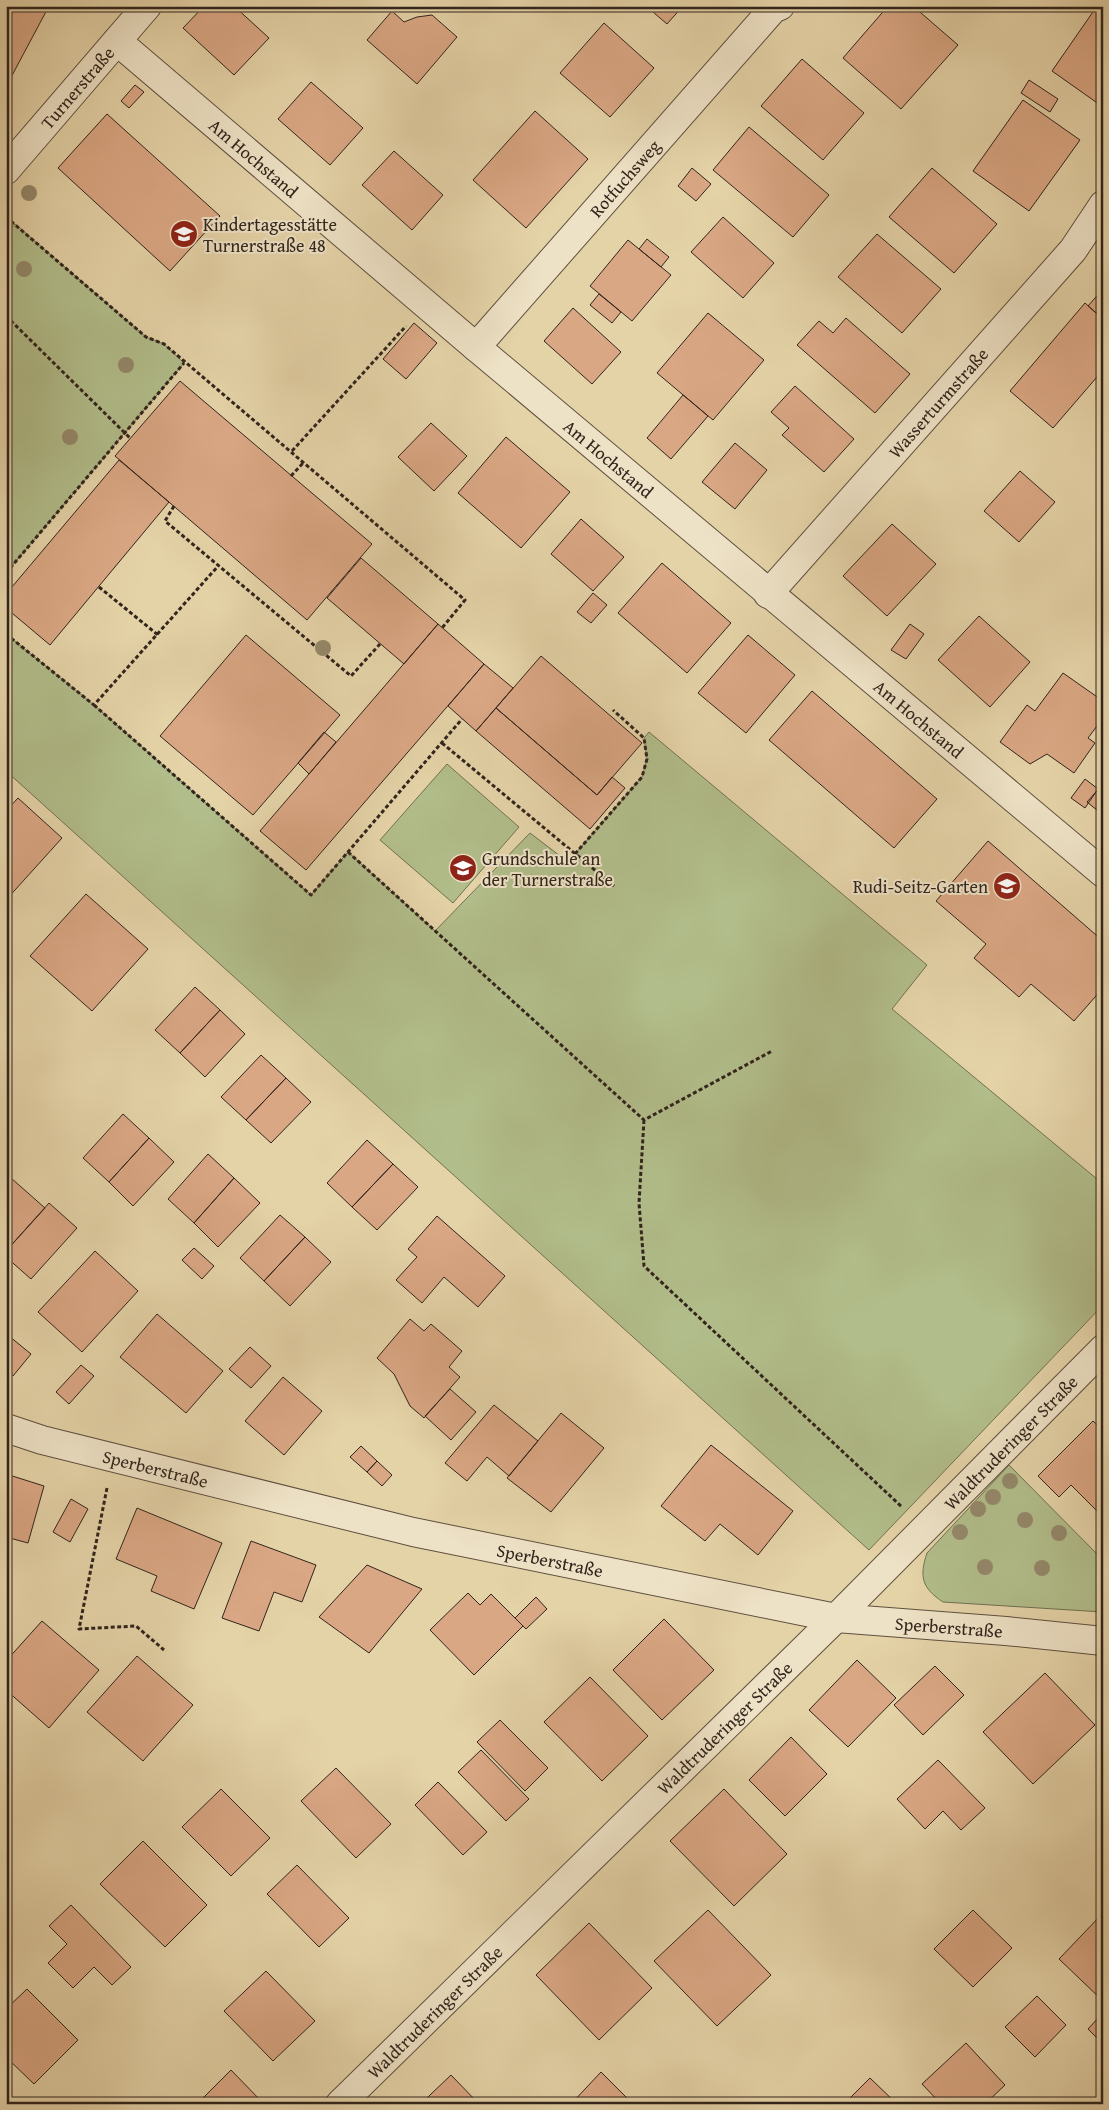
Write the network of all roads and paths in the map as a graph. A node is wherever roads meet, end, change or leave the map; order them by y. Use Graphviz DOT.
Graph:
graph roads {
  1 [pos="147,6"];
  2 [pos="775,7"];
  3 [pos="118,41"];
  4 [pos="6,170"];
  5 [pos="1103,206"];
  6 [pos="6,217"];
  7 [pos="426,305"];
  8 [pos="6,316"];
  9 [pos="476,347"];
  10 [pos="184,363"];
  11 [pos="124,434"];
  12 [pos="130,438"];
  13 [pos="292,451"];
  14 [pos="304,462"];
  15 [pos="292,476"];
  16 [pos="174,506"];
  17 [pos="219,565"];
  18 [pos="6,573"];
  19 [pos="99,587"];
  20 [pos="768,594"];
  21 [pos="442,628"];
  22 [pos="6,634"];
  23 [pos="158,635"];
  24 [pos="380,644"];
  25 [pos="94,706"];
  26 [pos="613,710"];
  27 [pos="462,719"];
  28 [pos="442,743"];
  29 [pos="348,852"];
  30 [pos="575,854"];
  31 [pos="1103,873"];
  32 [pos="614,886"];
  33 [pos="772,1051"];
  34 [pos="644,1120"];
  35 [pos="1103,1349"];
  36 [pos="6,1428"];
  37 [pos="114,1458"];
  38 [pos="908,1513"];
  39 [pos="836,1618"];
  40 [pos="1103,1641"];
  41 [pos="164,1650"];
  42 [pos="340,2104"];
  1 -- 3 [label="street, Turnerstraße"];
  2 -- 9 [label="street, Rotfuchsweg"];
  3 -- 4 [label="street, Turnerstraße"];
  3 -- 7 [label="street, Am Hochstand"];
  5 -- 20 [label="street, Wasserturmstraße"];
  6 -- 10 [label="path"];
  7 -- 9 [label="street, Am Hochstand"];
  7 -- 13 [label="path"];
  8 -- 11 [label="path"];
  9 -- 20 [label="street, Am Hochstand"];
  10 -- 11 [label="path"];
  10 -- 13 [label="path"];
  11 -- 12 [label="path"];
  11 -- 18 [label="path"];
  13 -- 14 [label="path"];
  14 -- 15 [label="path"];
  14 -- 21 [label="path"];
  16 -- 17 [label="path"];
  17 -- 23 [label="path"];
  17 -- 24 [label="path"];
  19 -- 23 [label="path"];
  20 -- 31 [label="street, Am Hochstand"];
  22 -- 25 [label="path"];
  23 -- 25 [label="path"];
  25 -- 29 [label="path"];
  26 -- 30 [label="path"];
  27 -- 28 [label="path"];
  28 -- 29 [label="path"];
  28 -- 30 [label="path"];
  29 -- 34 [label="path"];
  30 -- 32 [label="path"];
  33 -- 34 [label="path"];
  34 -- 38 [label="path"];
  35 -- 39 [label="street, Waldtruderinger Straße"];
  36 -- 37 [label="street, Sperberstraße"];
  37 -- 39 [label="street, Sperberstraße"];
  37 -- 41 [label="path"];
  39 -- 40 [label="street, Sperberstraße"];
  39 -- 42 [label="street, Waldtruderinger Straße"];
}
